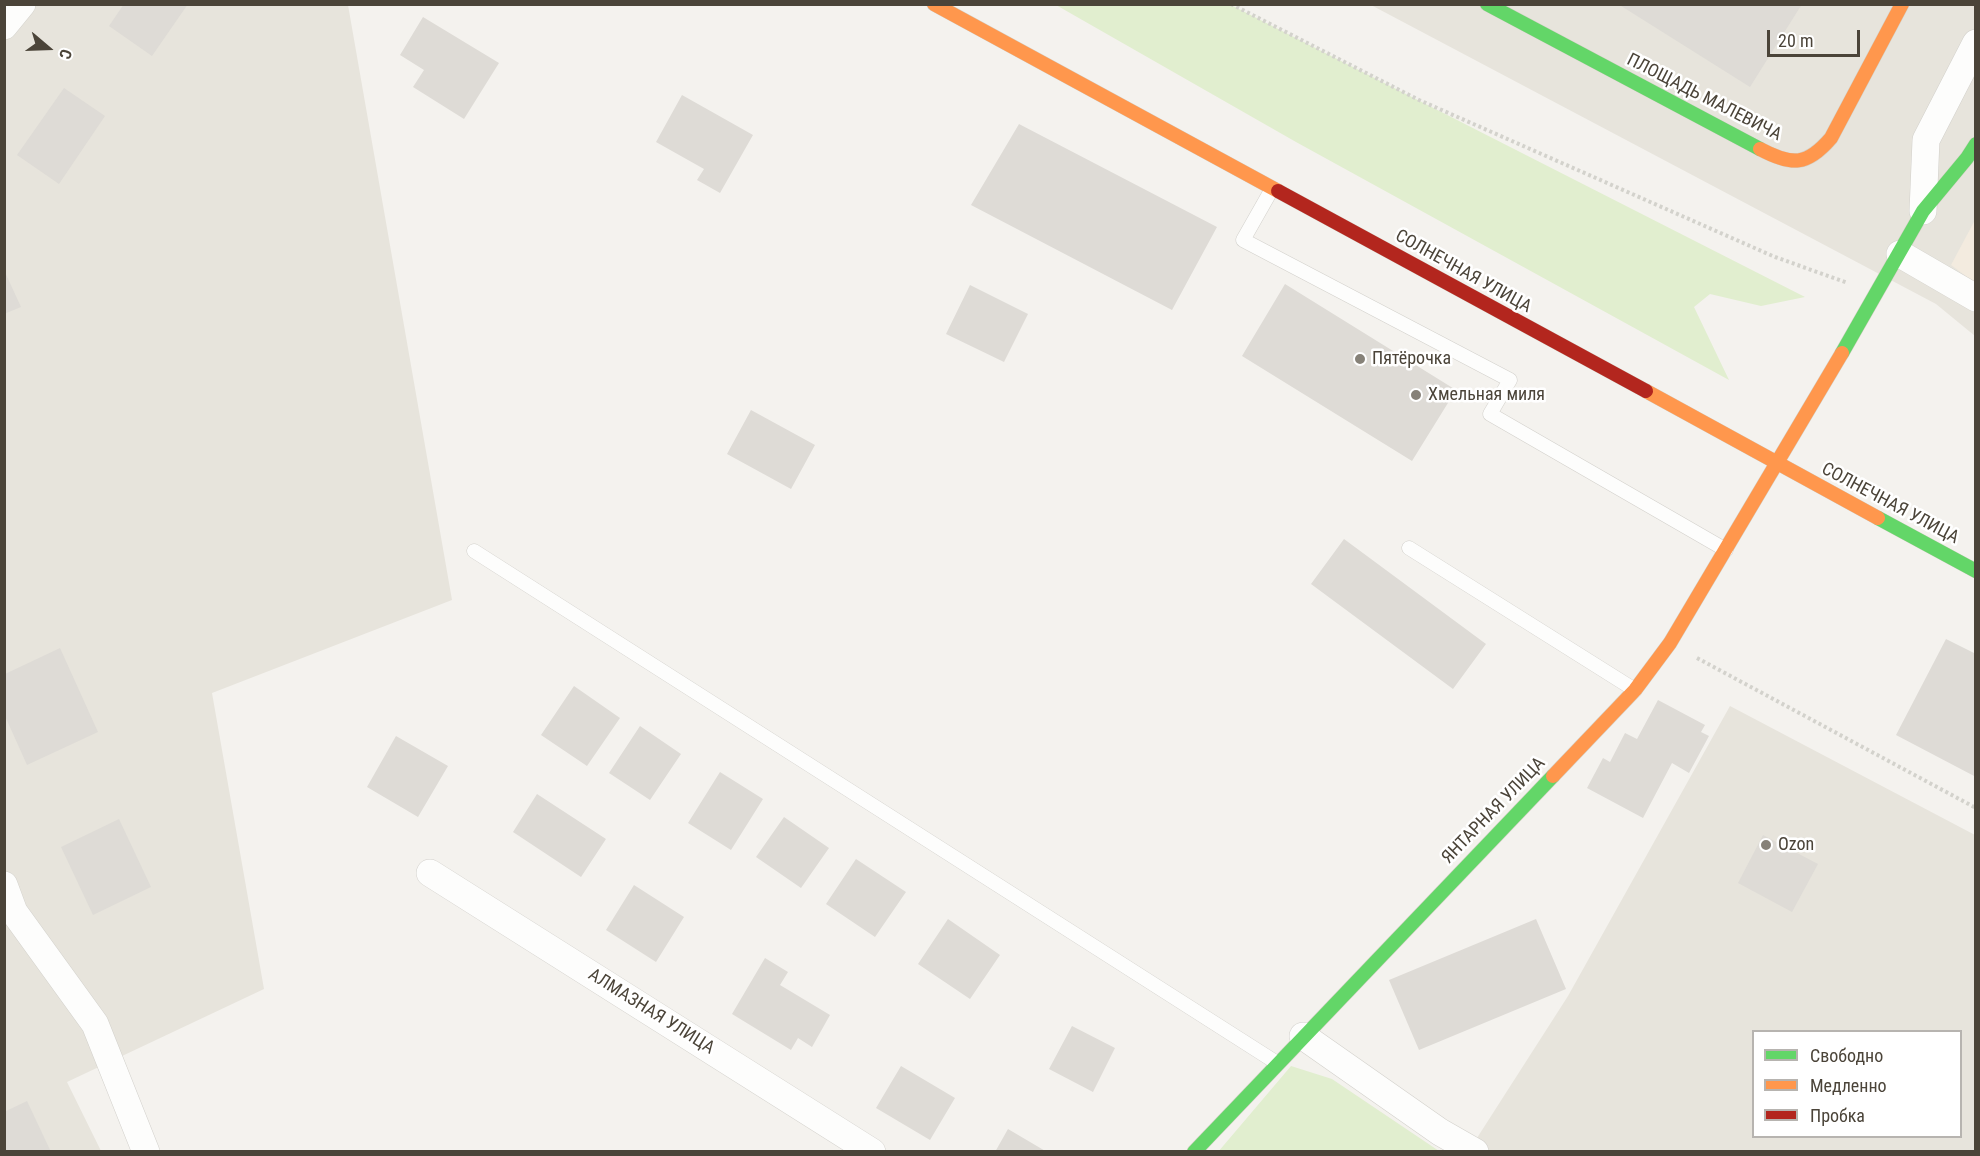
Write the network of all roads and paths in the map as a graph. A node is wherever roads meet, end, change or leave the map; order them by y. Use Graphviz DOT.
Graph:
graph roads {
  1 [pos="22,4"];
  2 [pos="934,4"];
  3 [pos="1231,4"];
  4 [pos="1487,4"];
  5 [pos="1902,4"];
  6 [pos="4,26"];
  7 [pos="1976,43"];
  8 [pos="1976,144"];
  9 [pos="1272,189"];
  10 [pos="1923,211"];
  11 [pos="1900,254"];
  12 [pos="1877,293"];
  13 [pos="1976,298"];
  14 [pos="1778,464"];
  15 [pos="1409,548"];
  16 [pos="1726,550"];
  17 [pos="474,551"];
  18 [pos="1976,571"];
  19 [pos="1670,643"];
  20 [pos="1635,690"];
  21 [pos="1976,808"];
  22 [pos="430,873"];
  23 [pos="4,885"];
  24 [pos="1303,1036"];
  25 [pos="1277,1063"];
  26 [pos="146,1152"];
  27 [pos="872,1152"];
  28 [pos="1194,1152"];
  29 [pos="1475,1152"];
  1 -- 6 [label="street"];
  2 -- 9 [label="street, СОЛНЕЧНАЯ УЛИЦА"];
  3 -- 12 [label="path"];
  4 -- 5 [label="street, ПЛОЩАДЬ МАЛЕВИЧА"];
  7 -- 10 [label="street"];
  8 -- 10 [label="street, ЯНТАРНАЯ УЛИЦА"];
  9 -- 14 [label="street, СОЛНЕЧНАЯ УЛИЦА"];
  9 -- 16 [label="lane"];
  10 -- 11 [label="street, ЯНТАРНАЯ УЛИЦА"];
  11 -- 12 [label="street, ЯНТАРНАЯ УЛИЦА"];
  11 -- 13 [label="street"];
  12 -- 14 [label="street, ЯНТАРНАЯ УЛИЦА"];
  14 -- 16 [label="street, ЯНТАРНАЯ УЛИЦА"];
  14 -- 18 [label="street, СОЛНЕЧНАЯ УЛИЦА"];
  15 -- 20 [label="lane"];
  16 -- 19 [label="street, ЯНТАРНАЯ УЛИЦА"];
  17 -- 25 [label="lane"];
  19 -- 20 [label="street, ЯНТАРНАЯ УЛИЦА"];
  19 -- 21 [label="path"];
  20 -- 24 [label="street, ЯНТАРНАЯ УЛИЦА"];
  22 -- 27 [label="street, АЛМАЗНАЯ УЛИЦА"];
  23 -- 26 [label="street"];
  24 -- 25 [label="street, ЯНТАРНАЯ УЛИЦА"];
  24 -- 29 [label="street"];
  25 -- 28 [label="street, ЯНТАРНАЯ УЛИЦА"];
}
